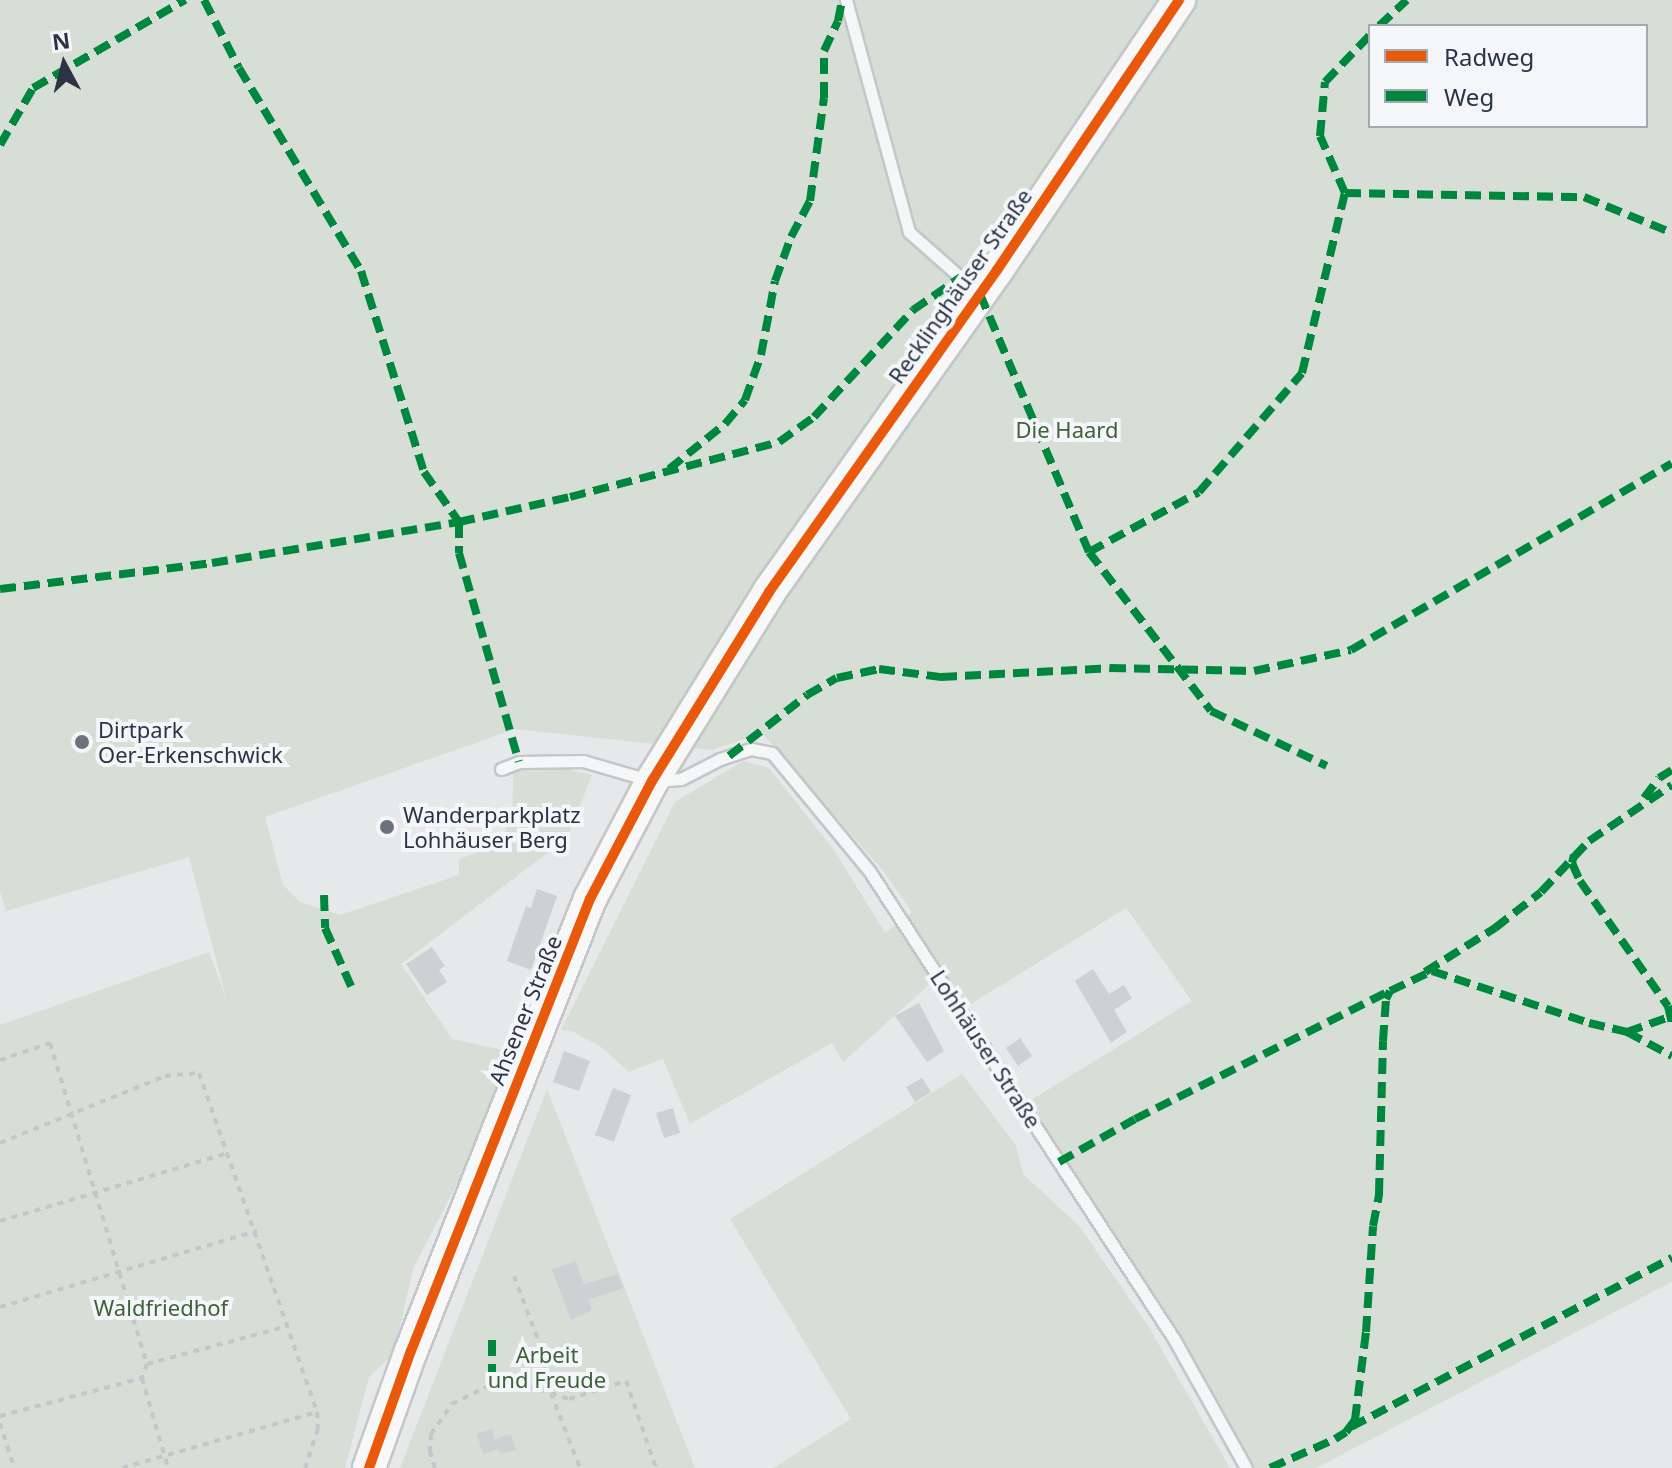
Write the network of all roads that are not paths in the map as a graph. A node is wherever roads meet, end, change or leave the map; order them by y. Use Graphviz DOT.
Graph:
graph roads {
  1 [pos="846,0"];
  2 [pos="1179,0"];
  3 [pos="980,294"];
  4 [pos="769,592"];
  5 [pos="501,769"];
  6 [pos="652,781"];
  7 [pos="369,1468"];
  8 [pos="1246,1468"];
  1 -- 3 [label="lane"];
  2 -- 3 [label="main road, Recklinghäuser Straße"];
  3 -- 4 [label="main road, Recklinghäuser Straße"];
  4 -- 6 [label="main road, Ahsener Straße"];
  5 -- 6 [label="lane"];
  6 -- 7 [label="main road, Ahsener Straße"];
  6 -- 8 [label="lane, Lohhäuser Straße"];
}
